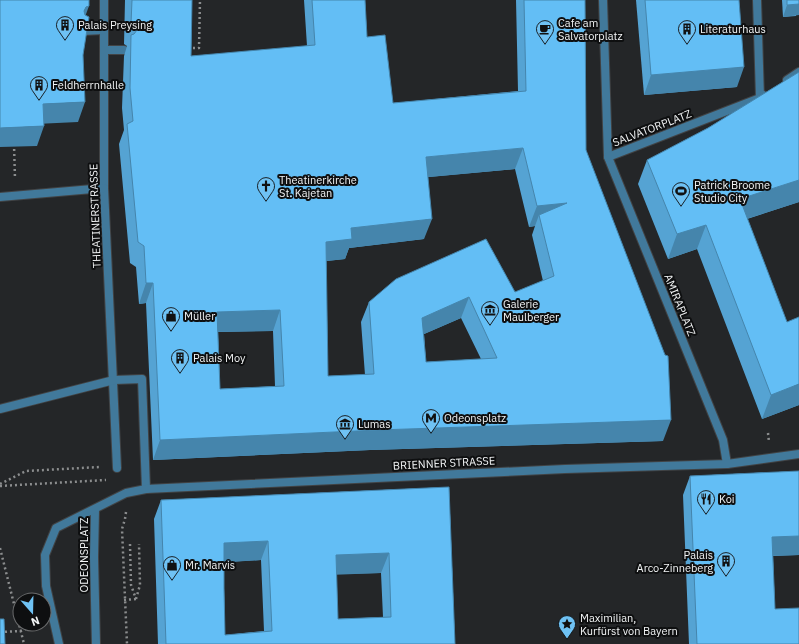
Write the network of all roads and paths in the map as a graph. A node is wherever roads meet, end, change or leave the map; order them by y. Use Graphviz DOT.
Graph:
graph roads {
  1 [pos="104,0"];
  2 [pos="200,0"];
  3 [pos="603,0"];
  4 [pos="757,0"];
  5 [pos="104,30"];
  6 [pos="82,31"];
  7 [pos="184,48"];
  8 [pos="104,50"];
  9 [pos="124,50"];
  10 [pos="799,72"];
  11 [pos="780,85"];
  12 [pos="770,91"];
  13 [pos="760,98"];
  14 [pos="14,139"];
  15 [pos="608,157"];
  16 [pos="104,188"];
  17 [pos="16,196"];
  18 [pos="0,197"];
  19 [pos="114,380"];
  20 [pos="0,409"];
  21 [pos="799,454"];
  22 [pos="728,464"];
  23 [pos="117,468"];
  24 [pos="111,480"];
  25 [pos="0,485"];
  26 [pos="146,489"];
  27 [pos="126,493"];
  28 [pos="95,510"];
  29 [pos="130,544"];
  30 [pos="139,544"];
  31 [pos="0,548"];
  32 [pos="2,561"];
  33 [pos="136,599"];
  34 [pos="12,600"];
  35 [pos="124,600"];
  36 [pos="12,631"];
  37 [pos="0,632"];
  38 [pos="20,632"];
  39 [pos="24,644"];
  40 [pos="59,644"];
  41 [pos="96,644"];
  42 [pos="127,644"];
  1 -- 5 [label="street, THEATINERSTRASSE"];
  2 -- 7 [label="path"];
  3 -- 15 [label="street, SALVATORPLATZ"];
  4 -- 13 [label="street"];
  5 -- 6 [label="street"];
  5 -- 8 [label="street, THEATINERSTRASSE"];
  8 -- 9 [label="street"];
  8 -- 16 [label="street, THEATINERSTRASSE"];
  10 -- 11 [label="street"];
  12 -- 13 [label="street, SALVATORPLATZ"];
  13 -- 15 [label="street, SALVATORPLATZ"];
  14 -- 17 [label="path"];
  15 -- 22 [label="street, AMIRAPLATZ"];
  16 -- 17 [label="street"];
  16 -- 19 [label="street, THEATINERSTRASSE"];
  17 -- 18 [label="street"];
  19 -- 20 [label="street"];
  19 -- 23 [label="street, THEATINERSTRASSE"];
  19 -- 26 [label="street"];
  21 -- 22 [label="street, BRIENNER STRASSE"];
  22 -- 26 [label="street, BRIENNER STRASSE"];
  23 -- 25 [label="path"];
  24 -- 25 [label="path"];
  26 -- 27 [label="street, BRIENNER STRASSE"];
  27 -- 28 [label="street, BRIENNER STRASSE"];
  27 -- 35 [label="path"];
  28 -- 40 [label="street, ODEONSPLATZ"];
  28 -- 41 [label="street, ODEONSPLATZ"];
  29 -- 33 [label="path"];
  30 -- 33 [label="path"];
  31 -- 32 [label="path"];
  32 -- 34 [label="path"];
  33 -- 35 [label="path"];
  35 -- 42 [label="path"];
  36 -- 37 [label="path"];
  38 -- 39 [label="path"];
}
